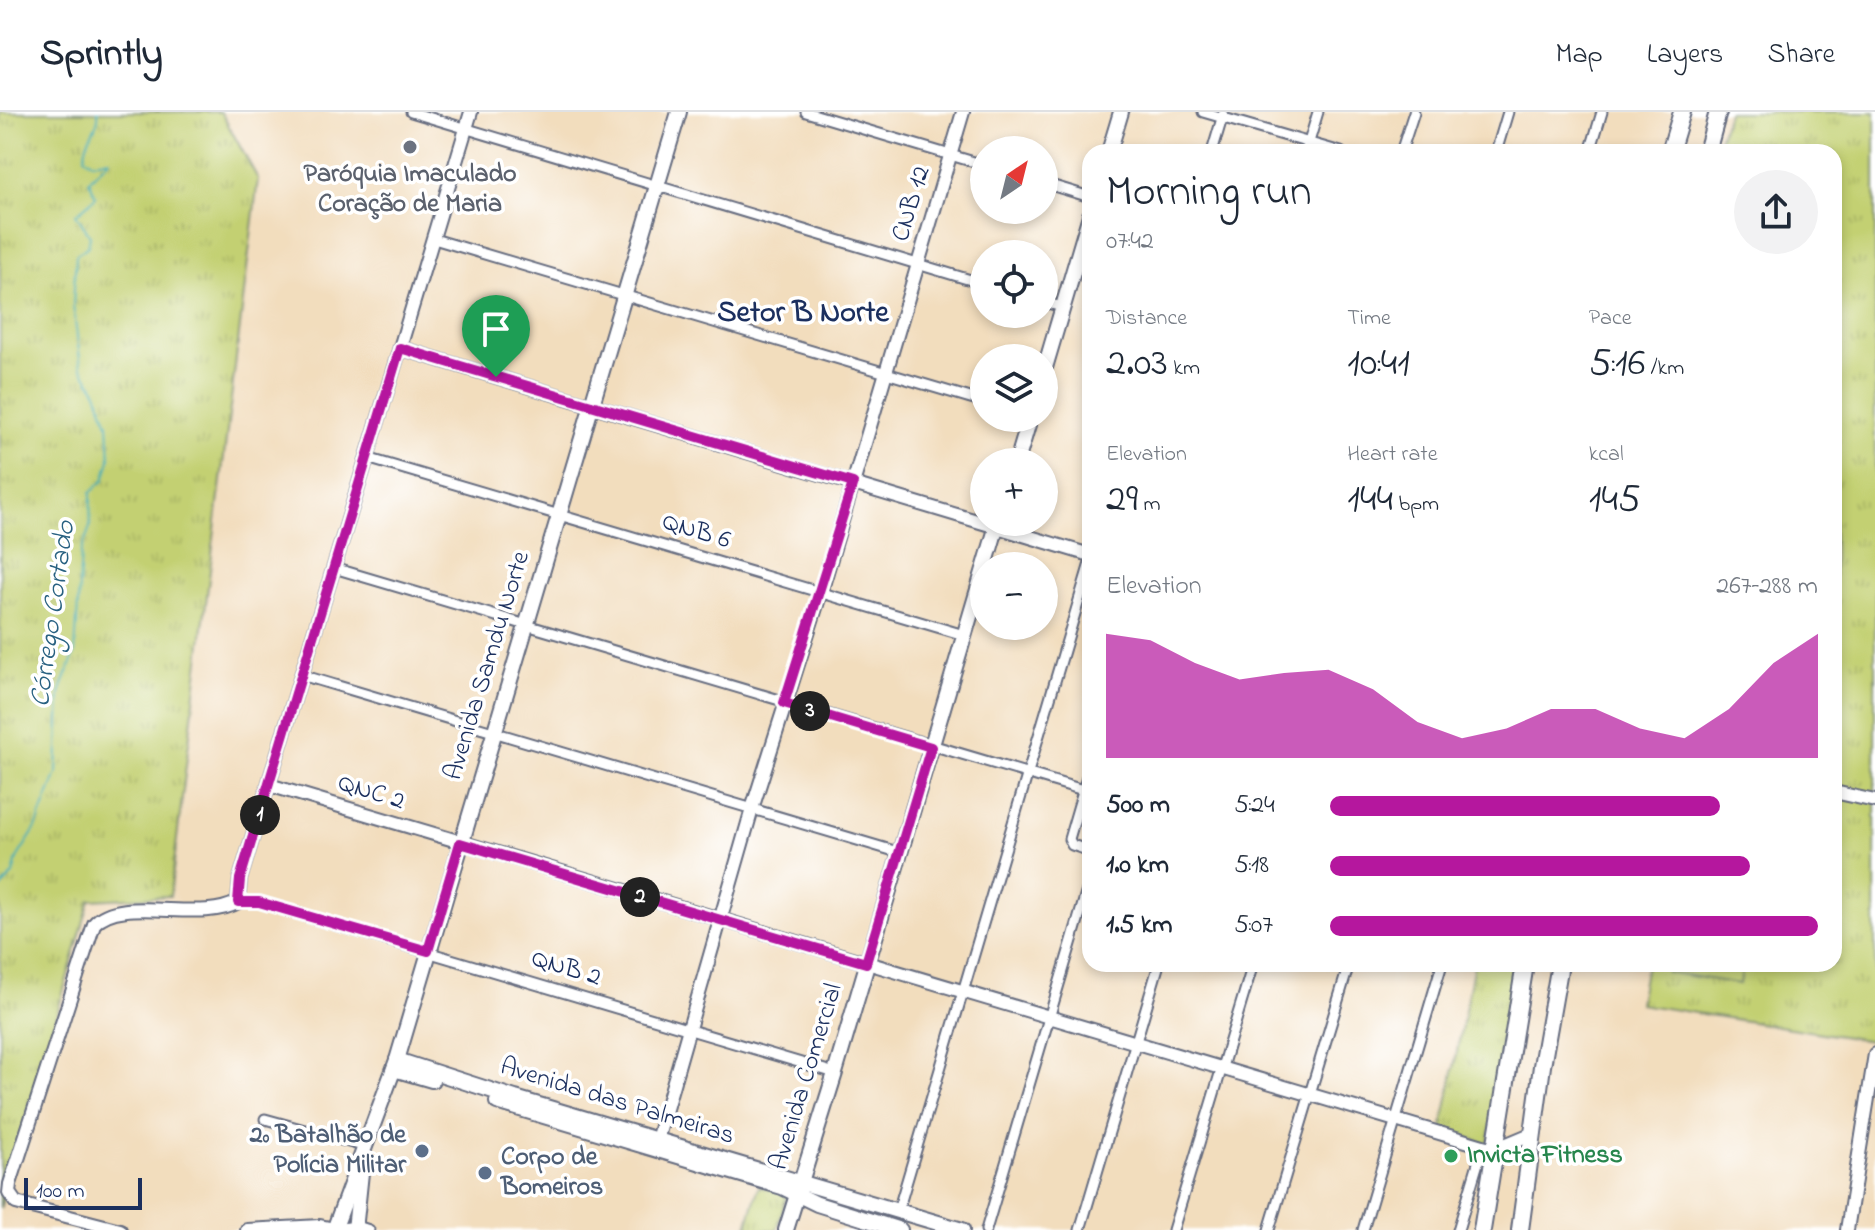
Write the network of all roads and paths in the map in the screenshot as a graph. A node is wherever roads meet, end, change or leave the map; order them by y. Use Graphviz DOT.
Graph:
graph roads {
  1 [pos="411,112"];
  2 [pos="471,112"];
  3 [pos="679,112"];
  4 [pos="806,112"];
  5 [pos="963,112"];
  6 [pos="1121,112"];
  7 [pos="1203,112"];
  8 [pos="1318,112"];
  9 [pos="1414,112"];
  10 [pos="1508,112"];
  11 [pos="1602,112"];
  12 [pos="1700,112"];
  13 [pos="1684,113"];
  14 [pos="1224,115"];
  15 [pos="1716,118"];
  16 [pos="466,129"];
  17 [pos="1111,144"];
  18 [pos="1215,144"];
  19 [pos="1299,144"];
  20 [pos="1308,144"];
  21 [pos="1404,144"];
  22 [pos="1498,144"];
  23 [pos="1592,144"];
  24 [pos="1673,144"];
  25 [pos="1709,144"];
  26 [pos="950,155"];
  27 [pos="970,161"];
  28 [pos="657,187"];
  29 [pos="1058,187"];
  30 [pos="1082,195"];
  31 [pos="434,239"];
  32 [pos="1082,241"];
  33 [pos="917,264"];
  34 [pos="970,280"];
  35 [pos="624,297"];
  36 [pos="1058,306"];
  37 [pos="1062,307"];
  38 [pos="1052,344"];
  39 [pos="400,348"];
  40 [pos="885,374"];
  41 [pos="970,398"];
  42 [pos="592,406"];
  43 [pos="367,458"];
  44 [pos="853,483"];
  45 [pos="559,514"];
  46 [pos="970,517"];
  47 [pos="1032,536"];
  48 [pos="1082,552"];
  49 [pos="334,568"];
  50 [pos="1082,589"];
  51 [pos="821,592"];
  52 [pos="970,615"];
  53 [pos="525,625"];
  54 [pos="964,635"];
  55 [pos="301,675"];
  56 [pos="784,703"];
  57 [pos="494,732"];
  58 [pos="931,747"];
  59 [pos="1026,774"];
  60 [pos="269,785"];
  61 [pos="1082,790"];
  62 [pos="1842,794"];
  63 [pos="1875,801"];
  64 [pos="1082,804"];
  65 [pos="752,809"];
  66 [pos="460,843"];
  67 [pos="1082,848"];
  68 [pos="901,853"];
  69 [pos="238,902"];
  70 [pos="1082,906"];
  71 [pos="721,921"];
  72 [pos="428,951"];
  73 [pos="866,963"];
  74 [pos="1157,972"];
  75 [pos="1251,972"];
  76 [pos="1347,972"];
  77 [pos="1440,972"];
  78 [pos="1524,972"];
  79 [pos="1559,972"];
  80 [pos="962,991"];
  81 [pos="1519,1005"];
  82 [pos="1551,1015"];
  83 [pos="1048,1018"];
  84 [pos="690,1030"];
  85 [pos="1135,1043"];
  86 [pos="1875,1054"];
  87 [pos="395,1065"];
  88 [pos="1221,1068"];
  89 [pos="835,1073"];
  90 [pos="1310,1095"];
  91 [pos="265,1119"];
  92 [pos="1395,1120"];
  93 [pos="1533,1133"];
  94 [pos="655,1144"];
  95 [pos="363,1146"];
  96 [pos="1489,1148"];
  97 [pos="798,1188"];
  98 [pos="873,1204"];
  99 [pos="898,1211"];
  100 [pos="869,1220"];
  101 [pos="334,1229"];
  102 [pos="360,1229"];
  103 [pos="120,1230"];
  104 [pos="247,1230"];
  105 [pos="786,1230"];
  106 [pos="900,1230"];
  107 [pos="962,1230"];
  108 [pos="986,1230"];
  109 [pos="1080,1230"];
  110 [pos="1173,1230"];
  111 [pos="1269,1230"];
  112 [pos="1363,1230"];
  113 [pos="1458,1230"];
  114 [pos="1482,1230"];
  115 [pos="1520,1230"];
  116 [pos="1847,1230"];
  1 -- 16 [label="street"];
  2 -- 16 [label="street"];
  3 -- 28 [label="main road, Avenida Samdu Norte"];
  4 -- 26 [label="street"];
  5 -- 26 [label="street, CNB 12"];
  6 -- 17 [label="main road"];
  7 -- 14 [label="street"];
  8 -- 20 [label="street"];
  9 -- 21 [label="street"];
  10 -- 22 [label="street"];
  11 -- 23 [label="street"];
  12 -- 15 [label="highway"];
  13 -- 24 [label="highway"];
  14 -- 18 [label="street"];
  14 -- 19 [label="street"];
  15 -- 25 [label="highway"];
  16 -- 28 [label="street"];
  16 -- 31 [label="street"];
  26 -- 27 [label="street"];
  26 -- 33 [label="street, CNB 12"];
  28 -- 33 [label="street"];
  28 -- 35 [label="main road, Avenida Samdu Norte"];
  29 -- 30 [label="street"];
  31 -- 35 [label="street"];
  31 -- 39 [label="street"];
  32 -- 37 [label="main road"];
  33 -- 34 [label="street"];
  33 -- 40 [label="street, CNB 12"];
  35 -- 40 [label="street"];
  35 -- 42 [label="main road, Avenida Samdu Norte"];
  36 -- 37 [label="street"];
  37 -- 38 [label="main road"];
  39 -- 42 [label="street"];
  39 -- 43 [label="street"];
  40 -- 41 [label="street"];
  40 -- 44 [label="street, CNB 12"];
  42 -- 44 [label="street"];
  42 -- 45 [label="main road, Avenida Samdu Norte"];
  43 -- 45 [label="street, QNB 6"];
  43 -- 49 [label="street"];
  44 -- 46 [label="street"];
  44 -- 51 [label="street, CNB 12"];
  45 -- 51 [label="street, QNB 6"];
  45 -- 53 [label="main road, Avenida Samdu Norte"];
  47 -- 48 [label="street"];
  49 -- 53 [label="street"];
  49 -- 55 [label="street"];
  50 -- 59 [label="street"];
  51 -- 54 [label="street, QNB 6"];
  51 -- 56 [label="street, CNB 12"];
  52 -- 54 [label="main road, Avenida Comercial"];
  53 -- 56 [label="street"];
  53 -- 57 [label="main road, Avenida Samdu Norte"];
  54 -- 58 [label="main road, Avenida Comercial"];
  55 -- 57 [label="street"];
  55 -- 60 [label="street"];
  56 -- 58 [label="street"];
  56 -- 65 [label="street, CNB 12"];
  57 -- 65 [label="street"];
  57 -- 66 [label="main road, Avenida Samdu Norte"];
  58 -- 59 [label="street"];
  58 -- 68 [label="main road, Avenida Comercial"];
  59 -- 61 [label="street"];
  59 -- 80 [label="street"];
  60 -- 66 [label="street, QNC 2"];
  60 -- 69 [label="street"];
  62 -- 63 [label="street"];
  64 -- 67 [label="street"];
  65 -- 68 [label="street"];
  65 -- 71 [label="street, CNB 12"];
  66 -- 71 [label="street, QNC 2"];
  66 -- 72 [label="main road, Avenida Samdu Norte"];
  68 -- 73 [label="main road, Avenida Comercial"];
  69 -- 72 [label="street, QNB 2"];
  69 -- 103 [label="street"];
  70 -- 83 [label="street"];
  71 -- 73 [label="street, QNC 2"];
  71 -- 84 [label="street, CNB 12"];
  72 -- 84 [label="street, QNB 2"];
  72 -- 87 [label="main road, Avenida Samdu Norte"];
  73 -- 80 [label="street, QNC 2"];
  73 -- 89 [label="main road, Avenida Comercial"];
  74 -- 85 [label="street"];
  75 -- 88 [label="street"];
  76 -- 90 [label="street"];
  77 -- 92 [label="street"];
  78 -- 81 [label="highway"];
  79 -- 82 [label="highway"];
  80 -- 83 [label="street, QNC 2"];
  80 -- 99 [label="street"];
  81 -- 82 [label="highway"];
  81 -- 96 [label="highway"];
  82 -- 93 [label="highway"];
  83 -- 85 [label="street, QNC 2"];
  83 -- 108 [label="street"];
  84 -- 89 [label="street, QNB 2"];
  84 -- 94 [label="street, CNB 12"];
  85 -- 88 [label="street, QNC 2"];
  85 -- 109 [label="street"];
  86 -- 116 [label="street"];
  87 -- 94 [label="main road, Avenida das Palmeiras"];
  87 -- 95 [label="main road, Avenida Samdu Norte"];
  88 -- 90 [label="street, QNC 2"];
  88 -- 110 [label="street"];
  89 -- 97 [label="main road, Avenida Comercial"];
  90 -- 92 [label="street, QNC 2"];
  90 -- 111 [label="street"];
  91 -- 95 [label="street"];
  92 -- 96 [label="street, QNC 2"];
  92 -- 112 [label="street"];
  93 -- 96 [label="street"];
  93 -- 115 [label="highway"];
  94 -- 97 [label="main road, Avenida das Palmeiras"];
  95 -- 101 [label="main road, Avenida Samdu Norte"];
  95 -- 102 [label="main road"];
  96 -- 113 [label="street"];
  96 -- 114 [label="highway"];
  97 -- 98 [label="main road, Avenida das Palmeiras"];
  97 -- 100 [label="main road, Avenida das Palmeiras"];
  97 -- 105 [label="main road, Avenida Comercial"];
  98 -- 99 [label="main road, Avenida das Palmeiras"];
  98 -- 100 [label="main road"];
  99 -- 107 [label="main road, Avenida das Palmeiras"];
  100 -- 106 [label="main road, Avenida das Palmeiras"];
  101 -- 102 [label="street"];
  101 -- 104 [label="street"];
}
